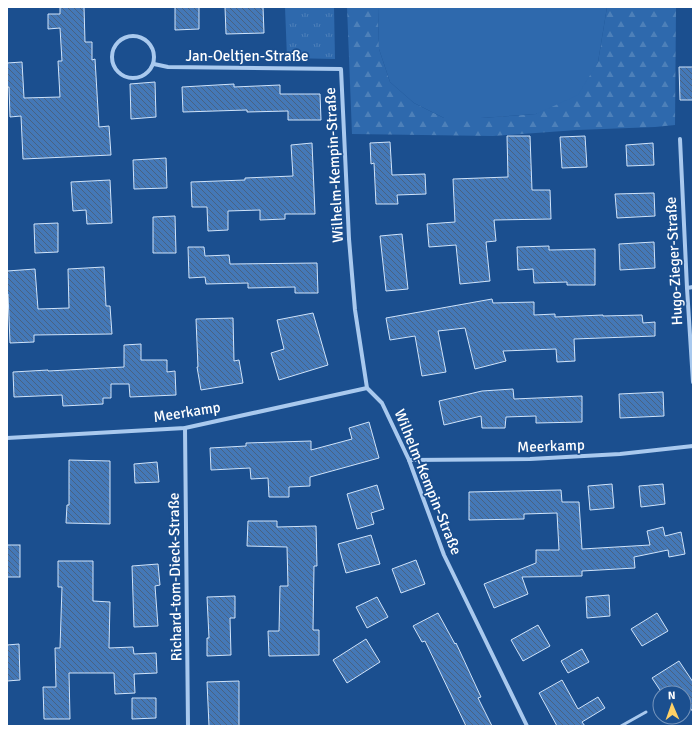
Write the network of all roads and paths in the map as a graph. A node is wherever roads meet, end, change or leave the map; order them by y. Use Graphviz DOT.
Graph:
graph roads {
  1 [pos="154,64"];
  2 [pos="341,68"];
  3 [pos="680,139"];
  4 [pos="693,287"];
  5 [pos="687,288"];
  6 [pos="693,382"];
  7 [pos="368,388"];
  8 [pos="185,428"];
  9 [pos="7,438"];
  10 [pos="693,446"];
  11 [pos="409,460"];
  12 [pos="646,712"];
  13 [pos="188,726"];
  14 [pos="527,726"];
  15 [pos="621,726"];
  1 -- 1 [label="street"];
  1 -- 2 [label="street, Jan-Oeltjen-Straße"];
  2 -- 7 [label="street, Wilhelm-Kempin-Straße"];
  3 -- 5 [label="street, Hugo-Zieger-Straße"];
  4 -- 5 [label="street"];
  5 -- 6 [label="street, Hugo-Zieger-Straße"];
  7 -- 8 [label="street, Meerkamp"];
  7 -- 11 [label="street, Wilhelm-Kempin-Straße"];
  8 -- 9 [label="street, Meerkamp"];
  8 -- 13 [label="street, Richard-tom-Dieck-Straße"];
  10 -- 11 [label="street, Meerkamp"];
  11 -- 14 [label="street, Wilhelm-Kempin-Straße"];
  12 -- 15 [label="lane"];
}
